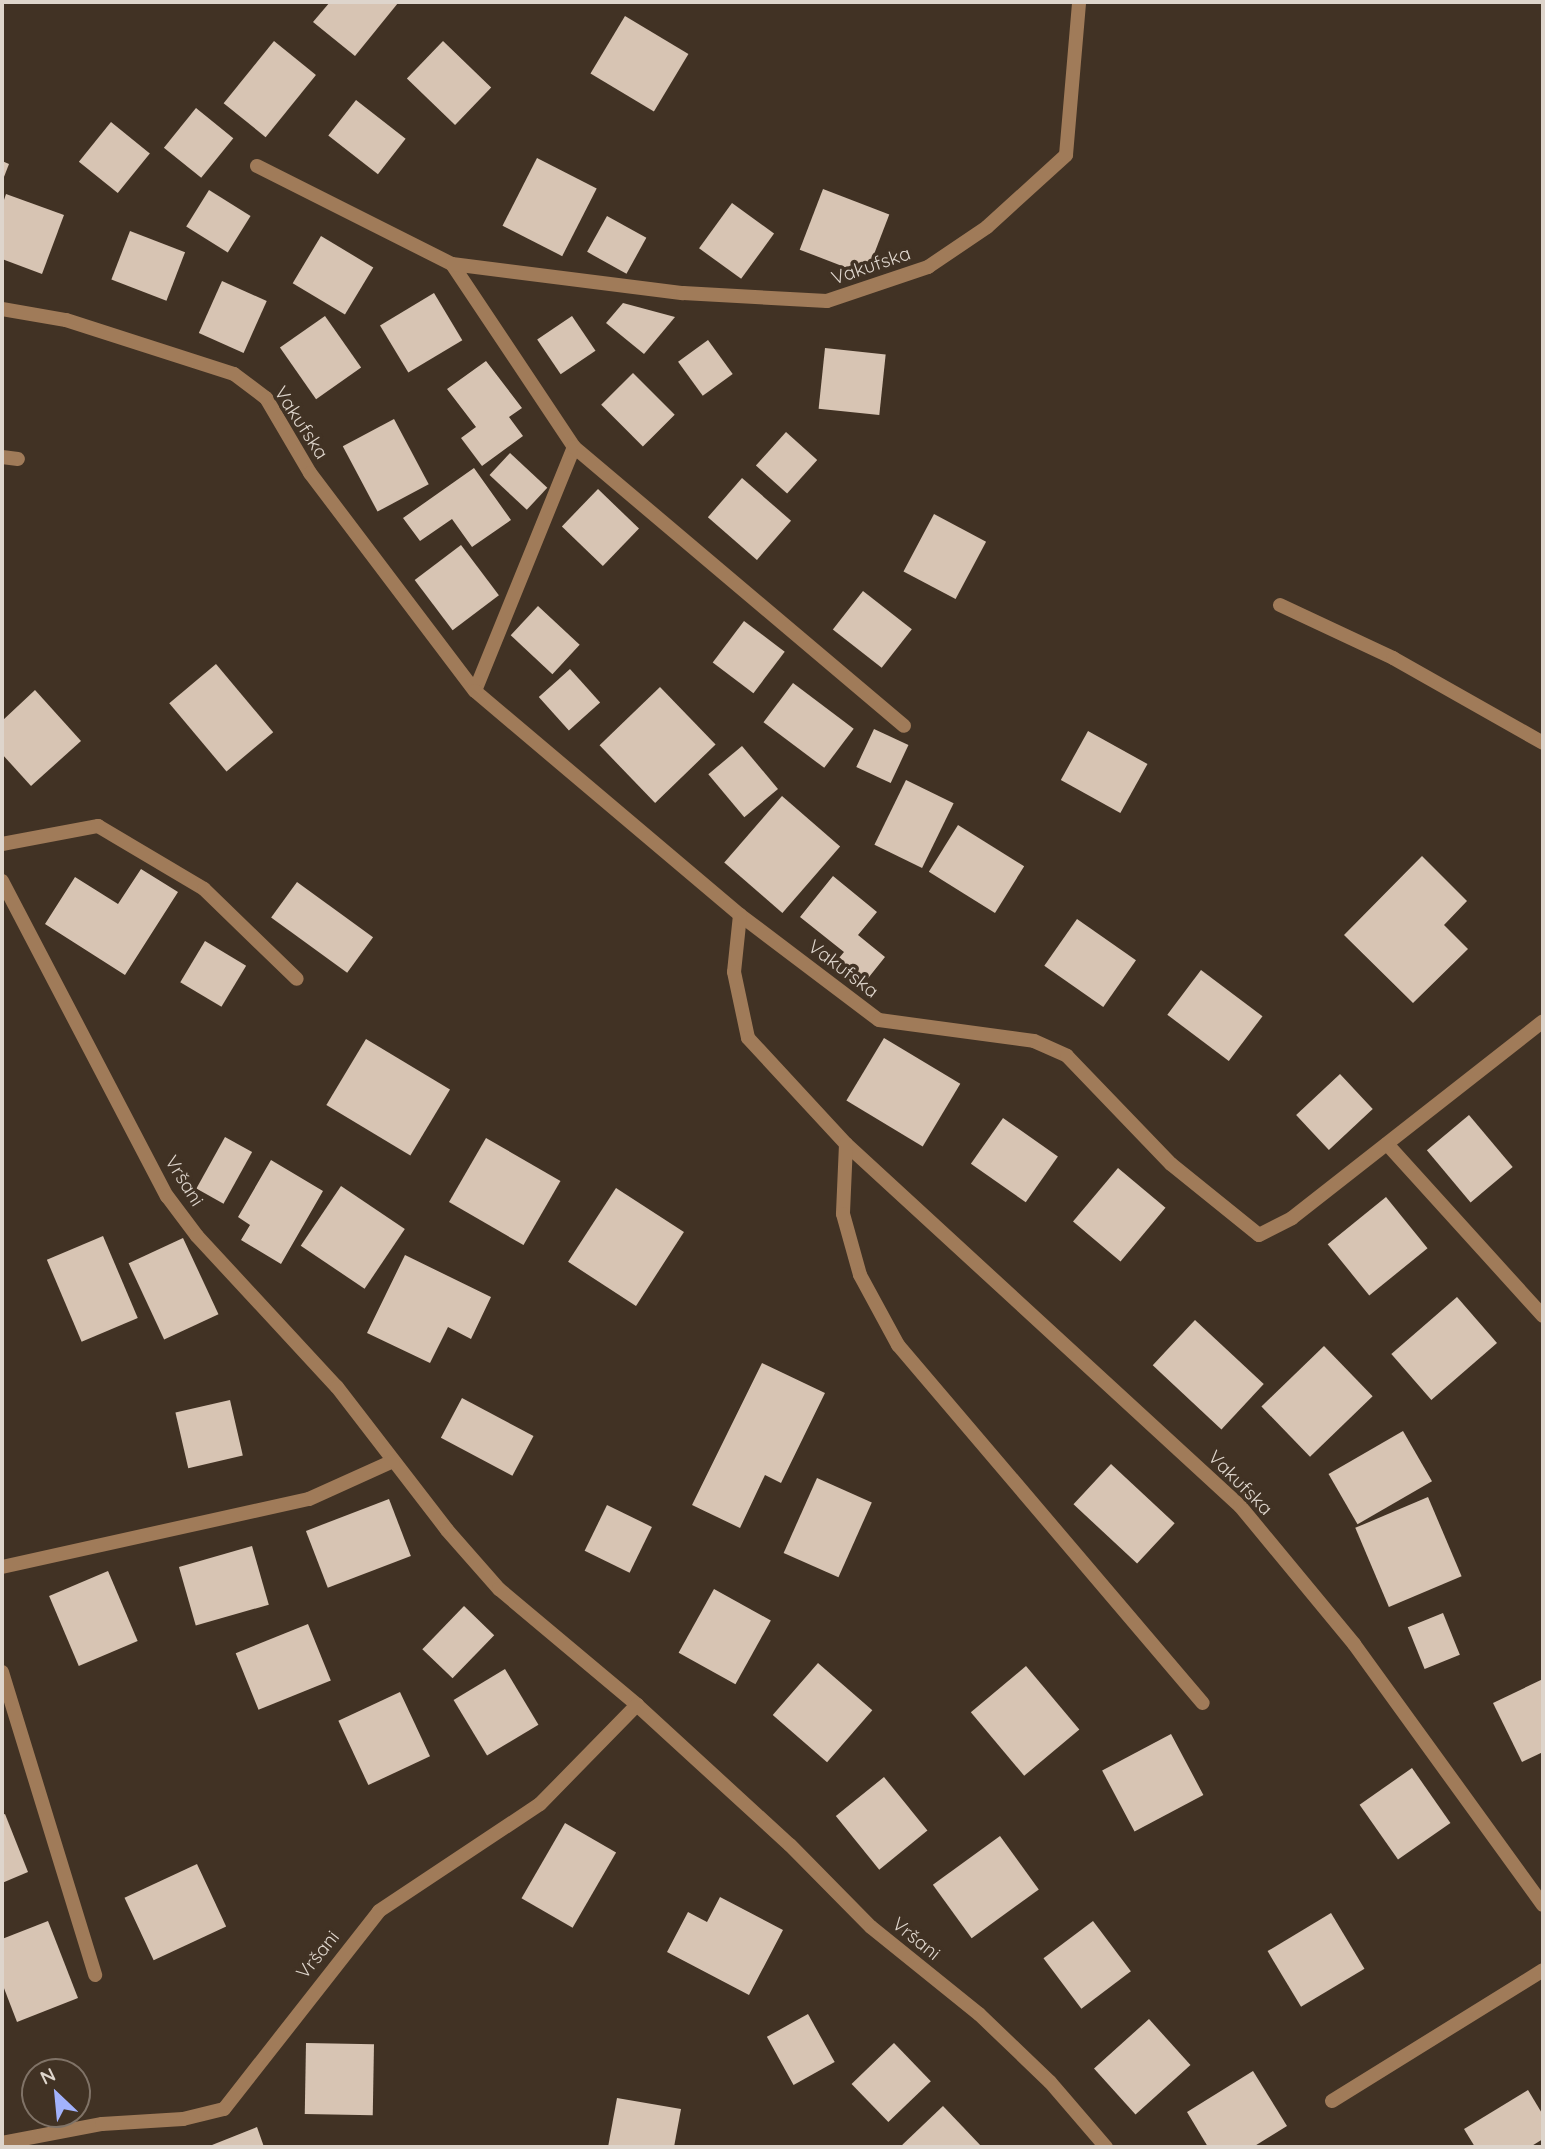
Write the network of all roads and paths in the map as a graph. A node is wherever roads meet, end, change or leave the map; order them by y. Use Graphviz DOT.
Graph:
graph roads {
  1 [pos="1079,2"];
  2 [pos="257,166"];
  3 [pos="453,264"];
  4 [pos="2,309"];
  5 [pos="574,447"];
  6 [pos="2,457"];
  7 [pos="18,459"];
  8 [pos="1280,605"];
  9 [pos="475,691"];
  10 [pos="904,726"];
  11 [pos="1543,743"];
  12 [pos="2,844"];
  13 [pos="2,881"];
  14 [pos="740,915"];
  15 [pos="296,979"];
  16 [pos="1543,1021"];
  17 [pos="846,1144"];
  18 [pos="1387,1144"];
  19 [pos="1543,1316"];
  20 [pos="393,1461"];
  21 [pos="2,1567"];
  22 [pos="2,1672"];
  23 [pos="1203,1703"];
  24 [pos="637,1705"];
  25 [pos="1543,1905"];
  26 [pos="1543,1970"];
  27 [pos="95,1975"];
  28 [pos="1332,2101"];
  29 [pos="2,2143"];
  30 [pos="1107,2147"];
  1 -- 3 [label="street, Vakufska"];
  2 -- 3 [label="street, Vakufska"];
  3 -- 5 [label="street, Vakufska"];
  4 -- 9 [label="street, Vakufska"];
  5 -- 9 [label="street"];
  5 -- 10 [label="street, Vakufska"];
  6 -- 7 [label="street"];
  8 -- 11 [label="street"];
  9 -- 14 [label="street, Vakufska"];
  12 -- 15 [label="street"];
  13 -- 20 [label="street, Vršani"];
  14 -- 17 [label="street, Vakufska"];
  14 -- 18 [label="street, Vakufska"];
  16 -- 18 [label="street, Vakufska"];
  17 -- 23 [label="street"];
  17 -- 25 [label="street, Vakufska"];
  18 -- 19 [label="street"];
  20 -- 21 [label="street"];
  20 -- 24 [label="street, Vršani"];
  22 -- 27 [label="street"];
  24 -- 29 [label="street, Vršani"];
  24 -- 30 [label="street, Vršani"];
  26 -- 28 [label="street"];
}
